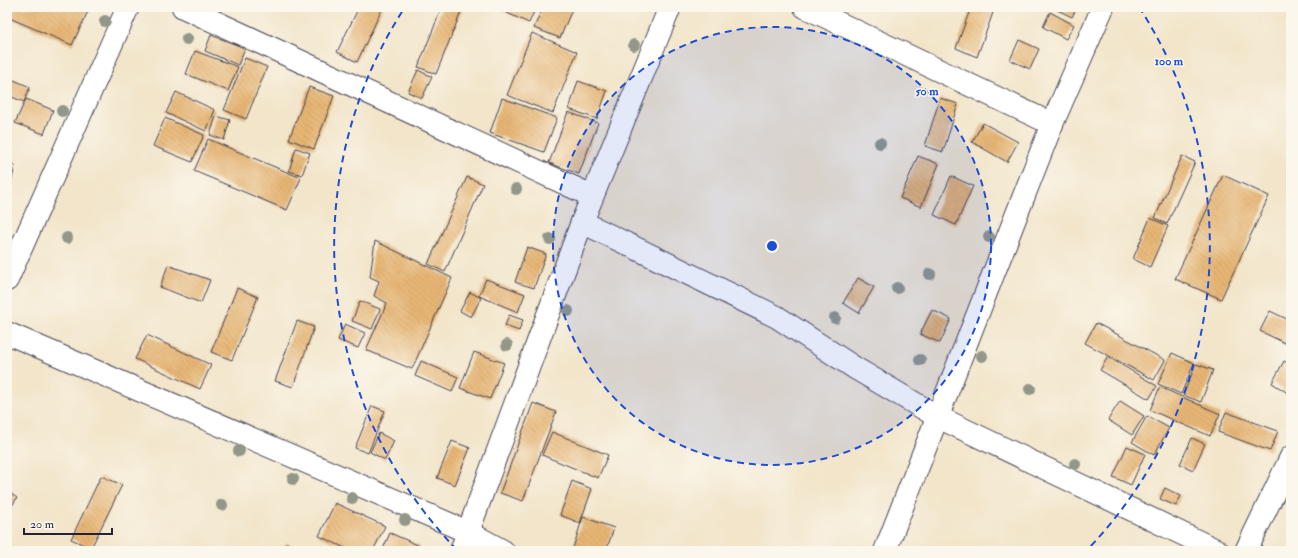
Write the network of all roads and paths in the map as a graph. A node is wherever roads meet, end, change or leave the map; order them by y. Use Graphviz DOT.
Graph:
graph roads {
  1 [pos="128,7"];
  2 [pos="183,7"];
  3 [pos="670,7"];
  4 [pos="805,7"];
  5 [pos="1103,7"];
  6 [pos="1052,124"];
  7 [pos="592,196"];
  8 [pos="582,222"];
  9 [pos="7,280"];
  10 [pos="7,333"];
  11 [pos="938,417"];
  12 [pos="1291,457"];
  13 [pos="464,541"];
  14 [pos="503,551"];
  15 [pos="885,551"];
  16 [pos="1218,551"];
  17 [pos="1246,551"];
  1 -- 9 [label="street"];
  2 -- 7 [label="street"];
  3 -- 7 [label="street"];
  4 -- 6 [label="street"];
  5 -- 6 [label="street"];
  6 -- 11 [label="street"];
  7 -- 8 [label="street"];
  8 -- 11 [label="street"];
  8 -- 13 [label="street"];
  10 -- 13 [label="street"];
  11 -- 15 [label="street"];
  11 -- 16 [label="street"];
  12 -- 17 [label="street"];
  13 -- 14 [label="street"];
}
